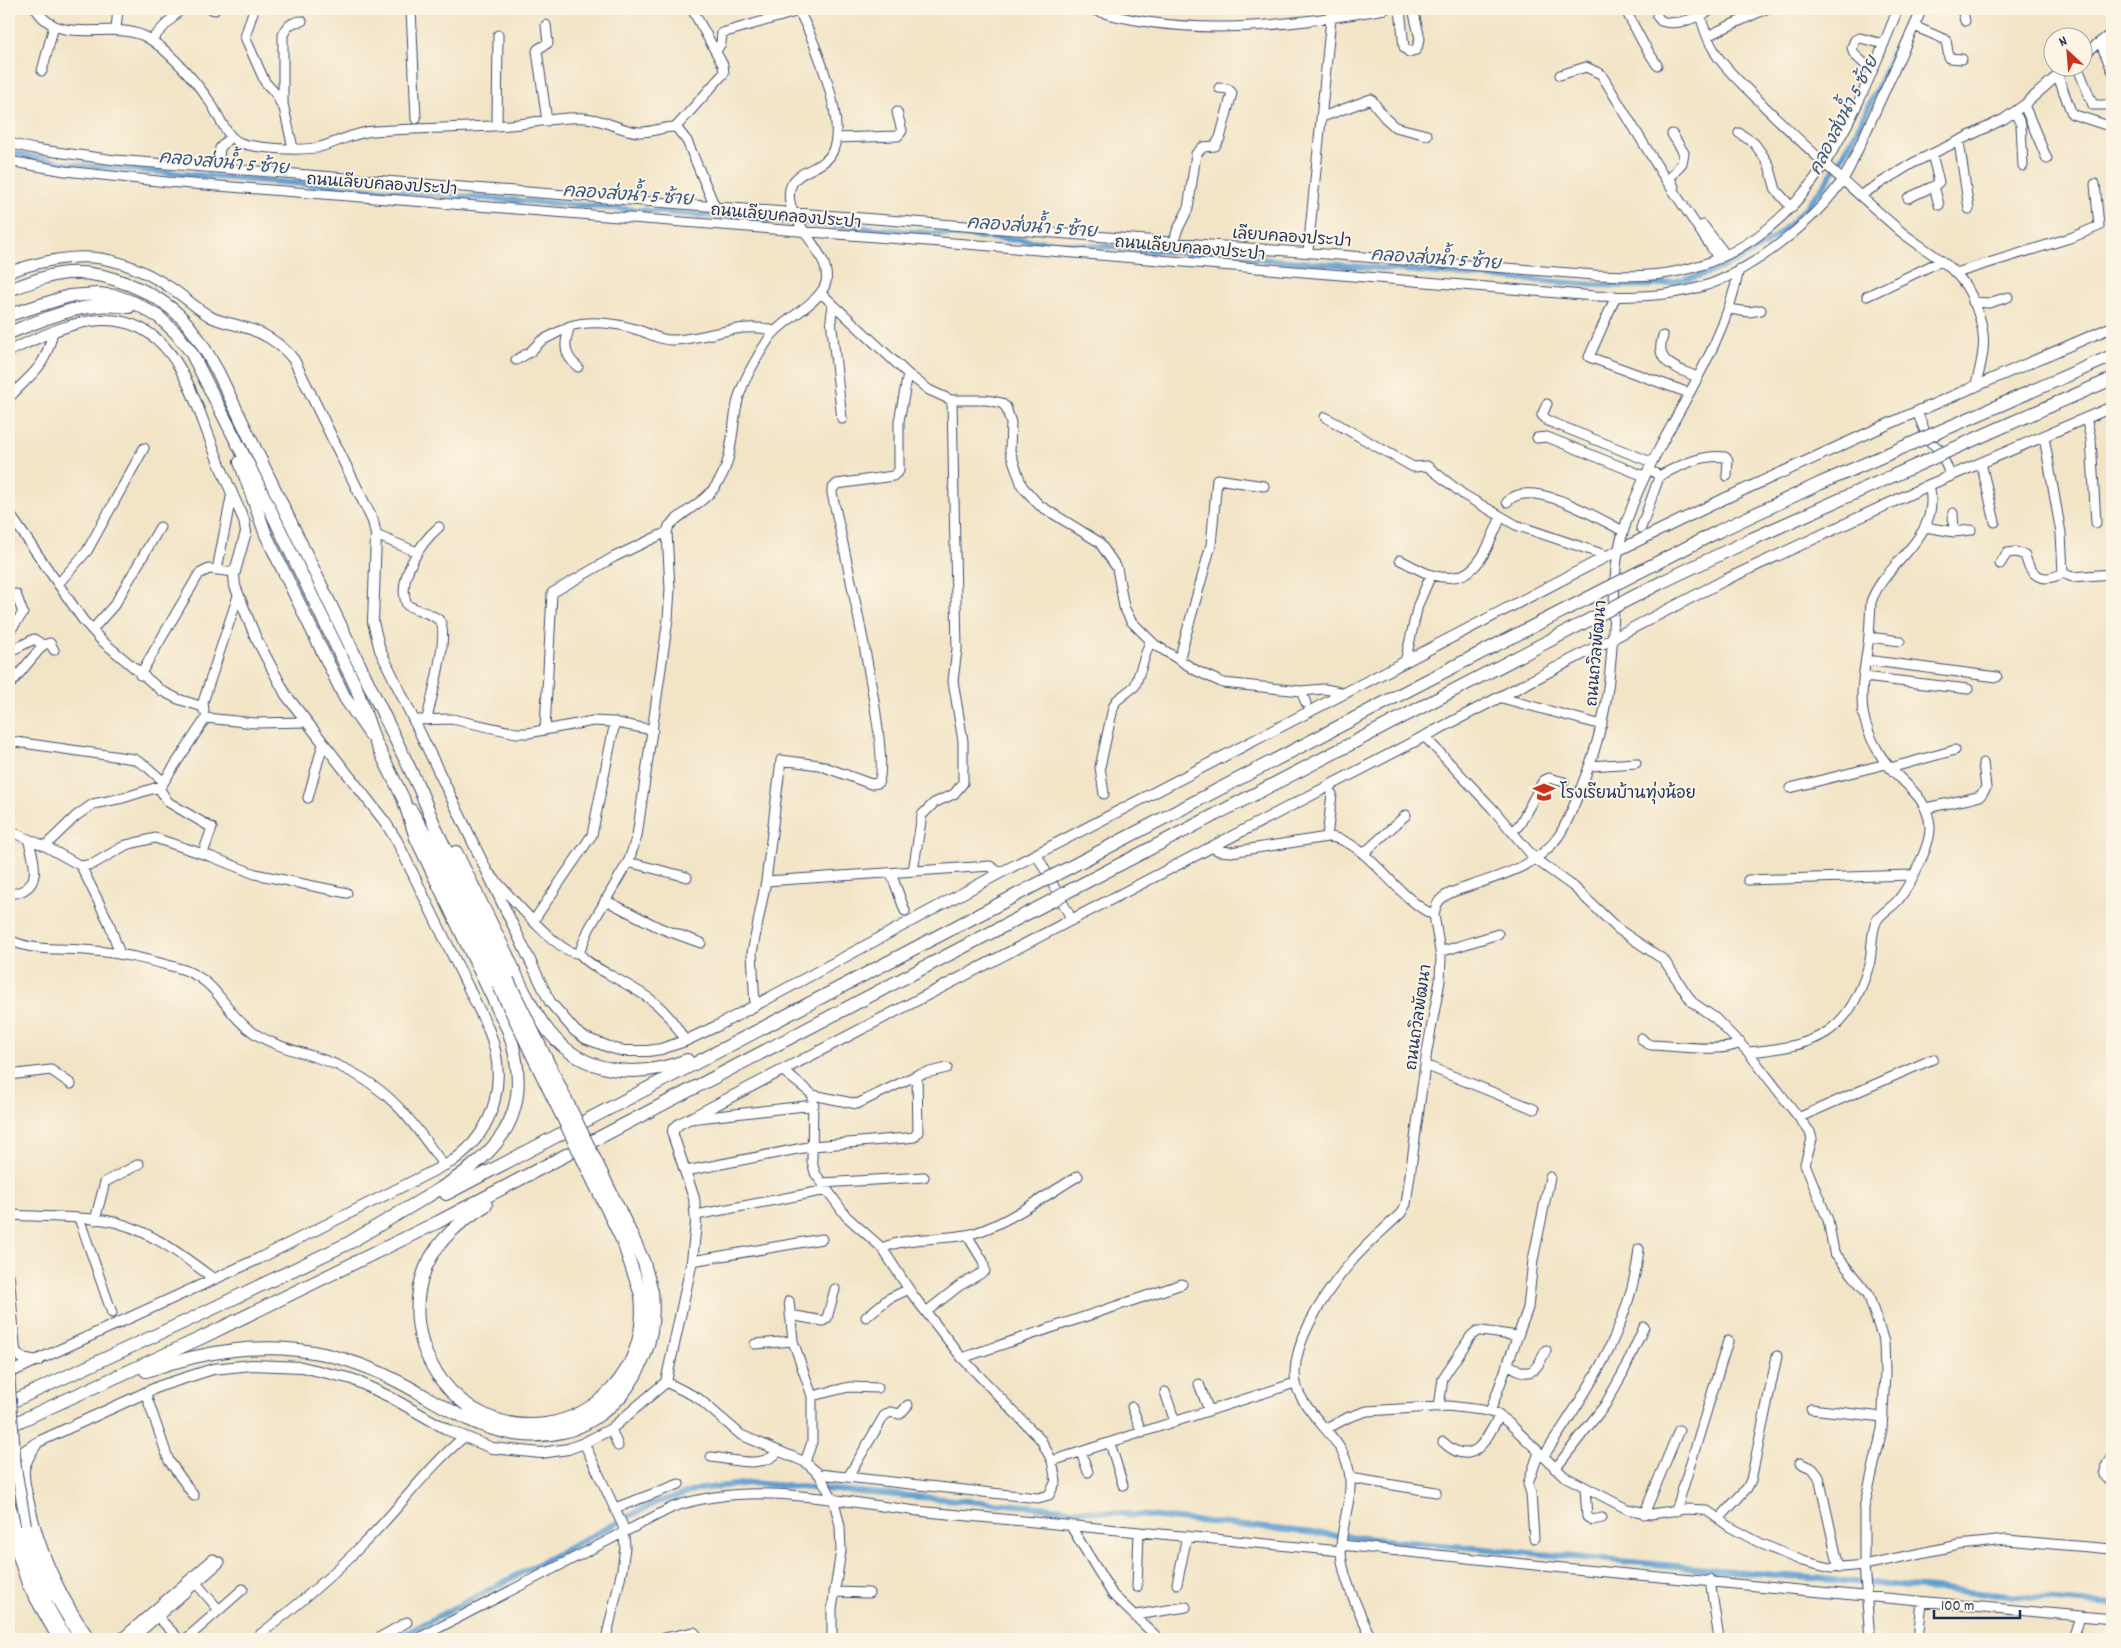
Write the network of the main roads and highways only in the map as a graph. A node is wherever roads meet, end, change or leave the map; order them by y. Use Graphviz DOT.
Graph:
graph roads {
  1 [pos="9,272"];
  2 [pos="9,290"];
  3 [pos="153,298"];
  4 [pos="9,307"];
  5 [pos="149,311"];
  6 [pos="9,315"];
  7 [pos="2112,327"];
  8 [pos="9,333"];
  9 [pos="9,351"];
  10 [pos="2112,356"];
  11 [pos="2112,379"];
  12 [pos="2112,407"];
  13 [pos="420,790"];
  14 [pos="403,798"];
  15 [pos="503,982"];
  16 [pos="763,1028"];
  17 [pos="548,1164"];
  18 [pos="347,1244"];
  19 [pos="9,1277"];
  20 [pos="646,1293"];
  21 [pos="12,1353"];
  22 [pos="39,1361"];
  23 [pos="9,1374"];
  24 [pos="9,1403"];
  25 [pos="34,1415"];
  26 [pos="9,1426"];
  27 [pos="38,1442"];
  28 [pos="9,1466"];
  29 [pos="9,1476"];
  30 [pos="24,1478"];
  31 [pos="9,1501"];
  32 [pos="17,1528"];
  33 [pos="58,1639"];
  34 [pos="68,1639"];
  35 [pos="80,1639"];
  36 [pos="90,1639"];
  1 -- 7 [label="main road"];
  2 -- 3 [label="highway"];
  3 -- 4 [label="highway"];
  3 -- 13 [label="highway"];
  5 -- 6 [label="highway"];
  5 -- 8 [label="highway"];
  5 -- 14 [label="highway"];
  9 -- 22 [label="main road"];
  10 -- 16 [label="highway, bridge"];
  11 -- 17 [label="highway, bridge"];
  12 -- 27 [label="main road"];
  13 -- 15 [label="highway"];
  13 -- 16 [label="highway"];
  14 -- 15 [label="highway"];
  14 -- 18 [label="highway"];
  15 -- 20 [label="highway, bridge"];
  16 -- 18 [label="highway"];
  17 -- 20 [label="highway"];
  17 -- 25 [label="highway"];
  18 -- 24 [label="highway"];
  19 -- 21 [label="main road"];
  20 -- 25 [label="highway"];
  21 -- 22 [label="main road"];
  22 -- 23 [label="main road"];
  23 -- 32 [label="main road, bridge"];
  25 -- 26 [label="highway"];
  27 -- 28 [label="main road"];
  27 -- 30 [label="main road"];
  29 -- 30 [label="main road"];
  30 -- 36 [label="main road"];
  31 -- 32 [label="main road"];
  32 -- 33 [label="main road"];
  32 -- 34 [label="main road"];
  32 -- 35 [label="main road"];
}
